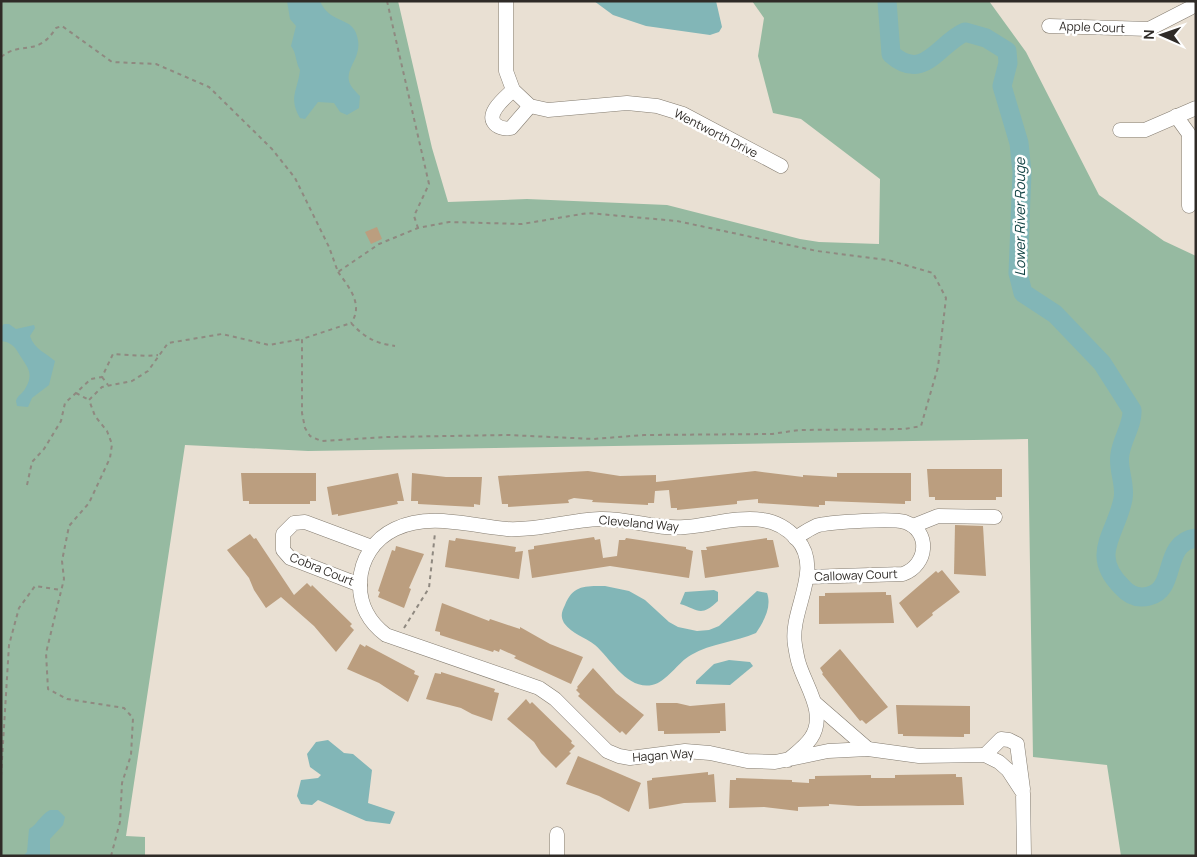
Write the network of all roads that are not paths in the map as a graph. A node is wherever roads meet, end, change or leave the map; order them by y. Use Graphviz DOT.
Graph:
graph roads {
  1 [pos="506,1"];
  2 [pos="1191,9"];
  3 [pos="1049,26"];
  4 [pos="513,90"];
  5 [pos="530,106"];
  6 [pos="1196,108"];
  7 [pos="1176,116"];
  8 [pos="1120,130"];
  9 [pos="781,166"];
  10 [pos="1189,206"];
  11 [pos="994,517"];
  12 [pos="913,526"];
  13 [pos="795,538"];
  14 [pos="372,547"];
  15 [pos="807,577"];
  16 [pos="360,585"];
  17 [pos="816,703"];
  18 [pos="868,749"];
  19 [pos="985,755"];
  20 [pos="788,760"];
  21 [pos="1023,793"];
  22 [pos="557,834"];
  23 [pos="557,856"];
  24 [pos="1024,856"];
  1 -- 4 [label="street"];
  2 -- 3 [label="street, Apple Court"];
  4 -- 5 [label="street"];
  4 -- 5 [label="street"];
  5 -- 9 [label="street, Wentworth Drive"];
  6 -- 7 [label="street"];
  7 -- 8 [label="street"];
  7 -- 10 [label="street"];
  11 -- 12 [label="street"];
  12 -- 13 [label="street"];
  12 -- 15 [label="street, Calloway Court"];
  13 -- 14 [label="street, Cleveland Way"];
  13 -- 15 [label="street, Cleveland Way"];
  14 -- 16 [label="street, Hagan Way"];
  14 -- 16 [label="street, Cobra Court"];
  15 -- 17 [label="street, Cleveland Way"];
  16 -- 20 [label="street, Hagan Way"];
  17 -- 18 [label="street, Cleveland Way"];
  17 -- 20 [label="street, Cleveland Way"];
  18 -- 19 [label="street, Hagan Way"];
  18 -- 20 [label="street, Hagan Way"];
  19 -- 21 [label="street"];
  19 -- 21 [label="street"];
  21 -- 24 [label="street"];
  22 -- 23 [label="street"];
}
